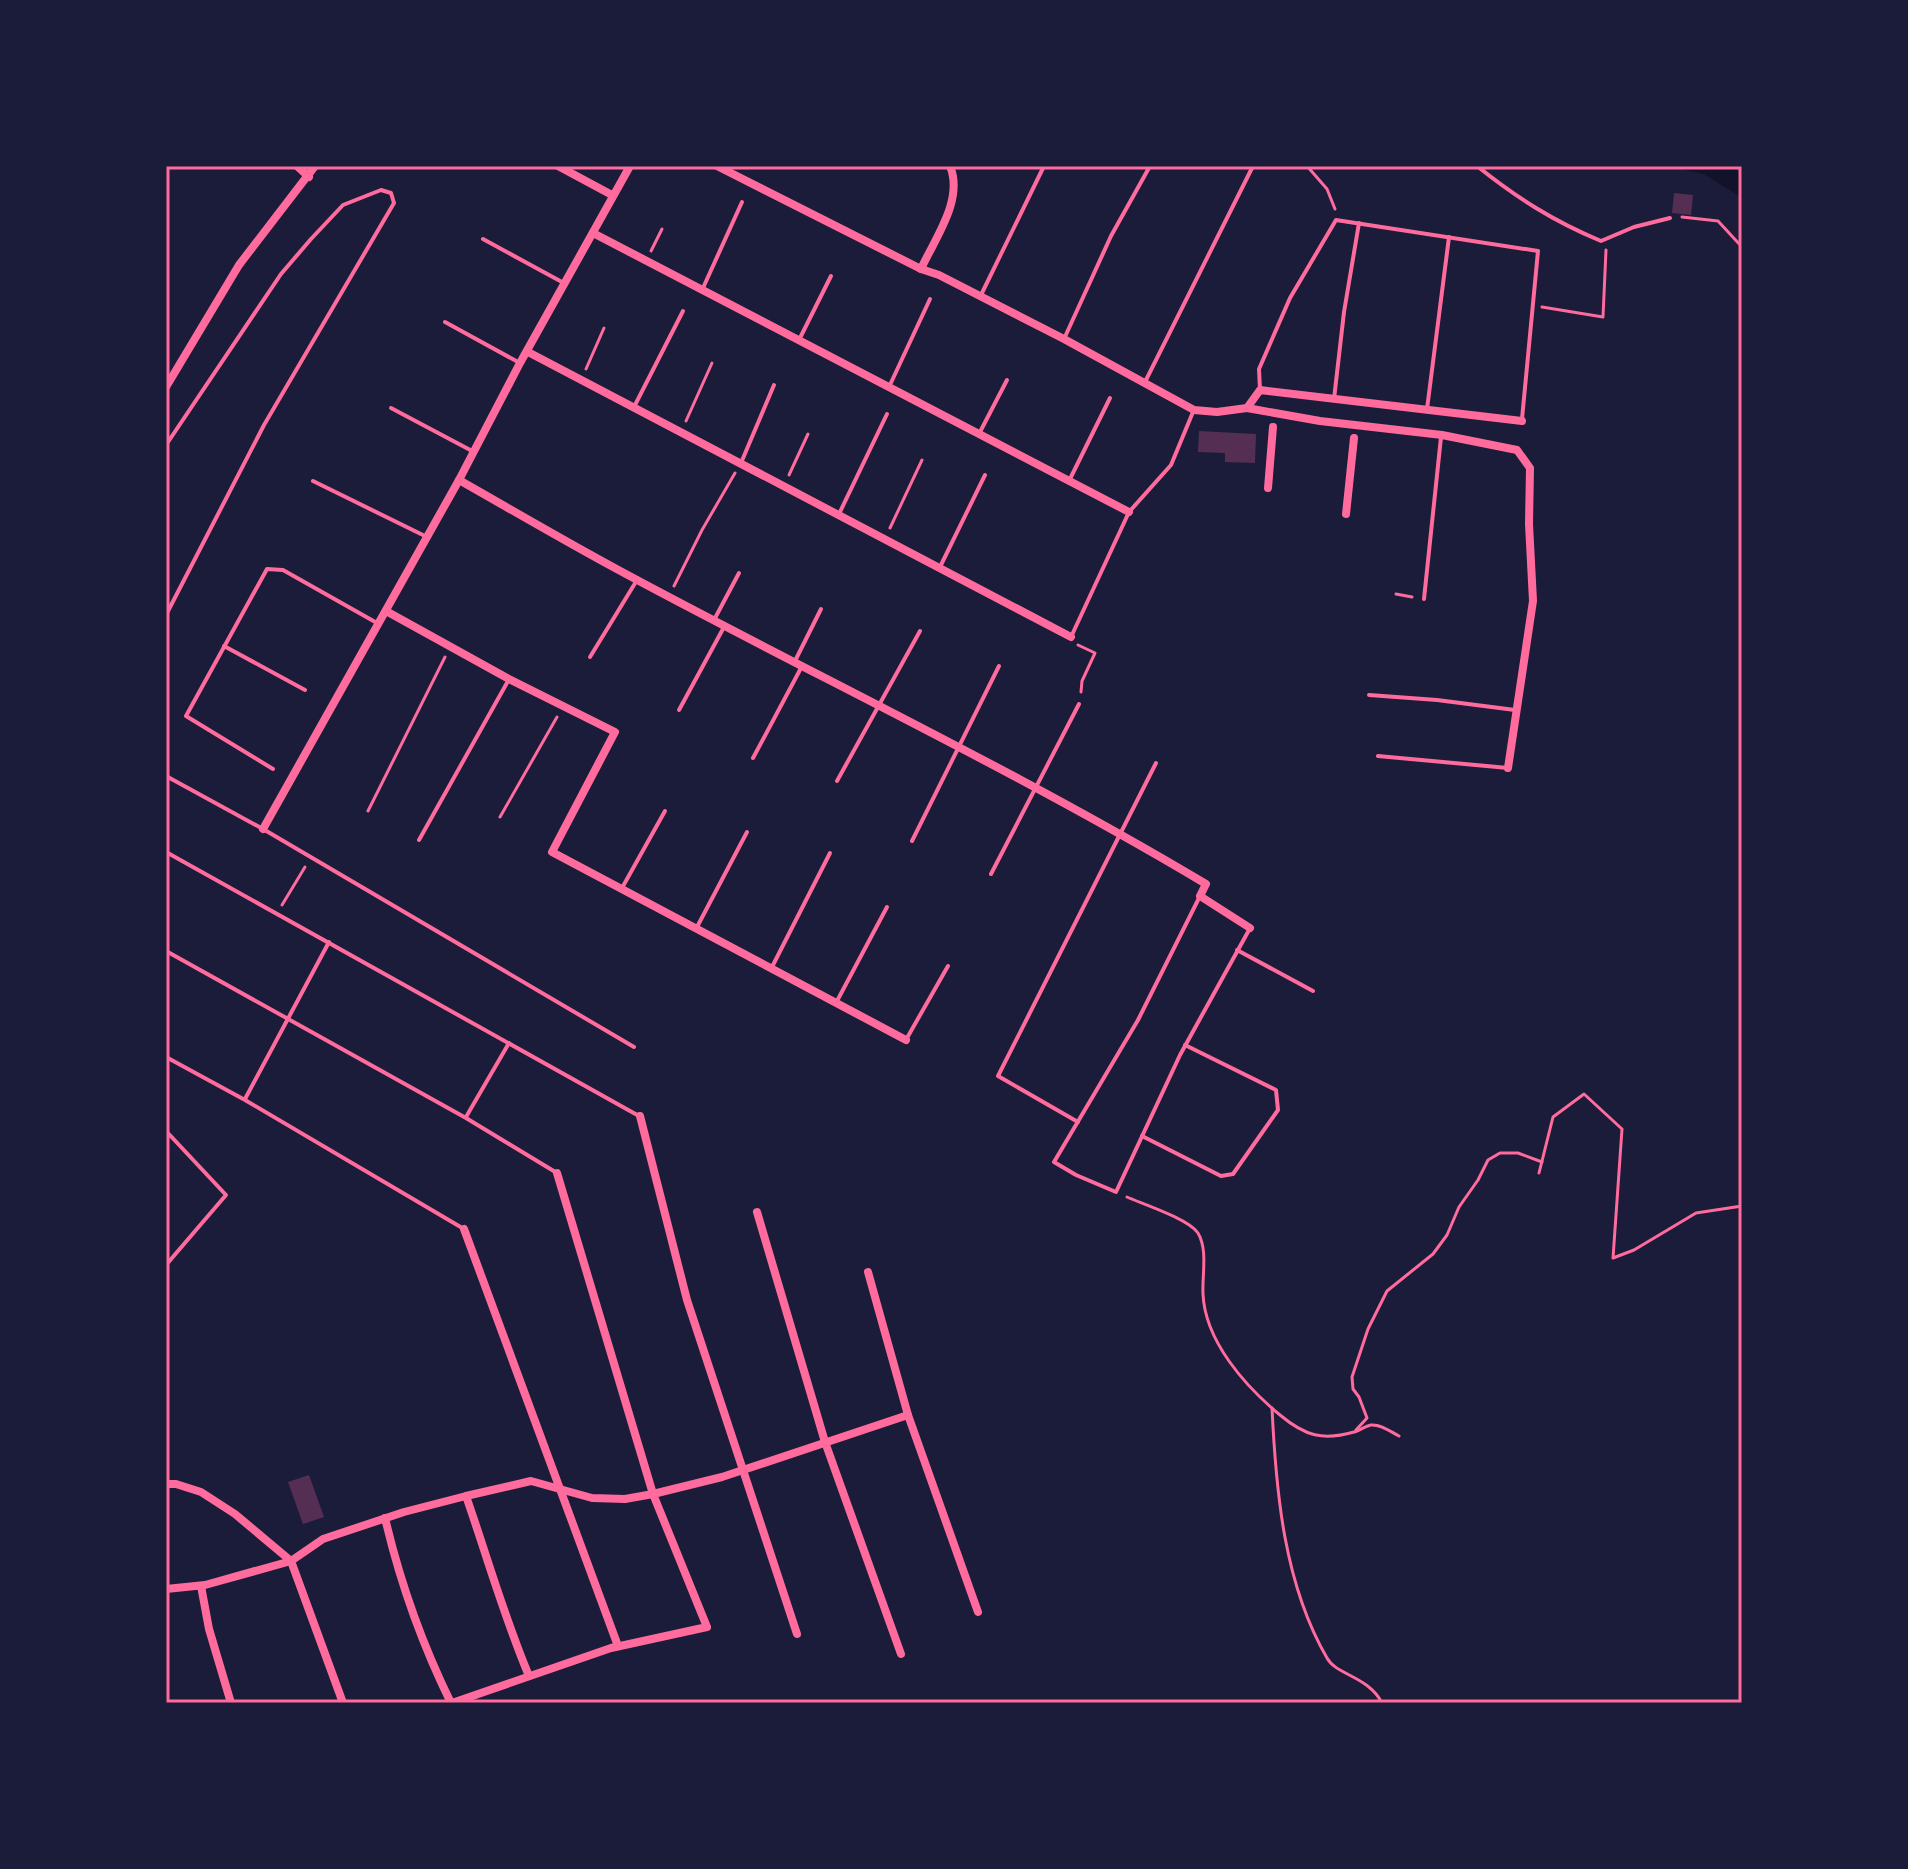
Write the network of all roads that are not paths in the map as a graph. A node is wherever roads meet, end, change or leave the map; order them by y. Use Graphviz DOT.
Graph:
graph roads {
  1 [pos="297,166"];
  2 [pos="315,166"];
  3 [pos="558,166"];
  4 [pos="630,166"];
  5 [pos="717,166"];
  6 [pos="950,166"];
  7 [pos="1044,166"];
  8 [pos="1150,166"];
  9 [pos="1253,166"];
  10 [pos="1477,166"];
  11 [pos="309,177"];
  12 [pos="612,195"];
  13 [pos="742,202"];
  14 [pos="1670,218"];
  15 [pos="1359,223"];
  16 [pos="593,233"];
  17 [pos="1449,237"];
  18 [pos="483,239"];
  19 [pos="921,269"];
  20 [pos="831,276"];
  21 [pos="564,283"];
  22 [pos="702,290"];
  23 [pos="980,298"];
  24 [pos="930,299"];
  25 [pos="683,311"];
  26 [pos="445,322"];
  27 [pos="1064,339"];
  28 [pos="799,340"];
  29 [pos="528,352"];
  30 [pos="520,363"];
  31 [pos="1007,380"];
  32 [pos="1144,384"];
  33 [pos="774,385"];
  34 [pos="166,387"];
  35 [pos="889,387"];
  36 [pos="1260,390"];
  37 [pos="1110,398"];
  38 [pos="1334,399"];
  39 [pos="634,407"];
  40 [pos="391,408"];
  41 [pos="1247,408"];
  42 [pos="1427,409"];
  43 [pos="1194,410"];
  44 [pos="887,414"];
  45 [pos="1522,421"];
  46 [pos="1273,427"];
  47 [pos="979,434"];
  48 [pos="1442,435"];
  49 [pos="1354,438"];
  50 [pos="166,445"];
  51 [pos="474,452"];
  52 [pos="741,463"];
  53 [pos="985,475"];
  54 [pos="459,480"];
  55 [pos="313,481"];
  56 [pos="1069,481"];
  57 [pos="1268,488"];
  58 [pos="1129,512"];
  59 [pos="839,514"];
  60 [pos="1346,514"];
  61 [pos="427,537"];
  62 [pos="940,568"];
  63 [pos="739,573"];
  64 [pos="637,580"];
  65 [pos="1424,599"];
  66 [pos="821,609"];
  67 [pos="386,611"];
  68 [pos="166,615"];
  69 [pos="714,620"];
  70 [pos="378,624"];
  71 [pos="725,625"];
  72 [pos="920,631"];
  73 [pos="1071,637"];
  74 [pos="224,646"];
  75 [pos="590,657"];
  76 [pos="799,664"];
  77 [pos="999,666"];
  78 [pos="509,679"];
  79 [pos="305,690"];
  80 [pos="1369,695"];
  81 [pos="1079,704"];
  82 [pos="879,705"];
  83 [pos="679,710"];
  84 [pos="1518,710"];
  85 [pos="960,747"];
  86 [pos="1378,756"];
  87 [pos="753,758"];
  88 [pos="1156,763"];
  89 [pos="1508,768"];
  90 [pos="273,769"];
  91 [pos="166,776"];
  92 [pos="837,781"];
  93 [pos="1036,787"];
  94 [pos="665,811"];
  95 [pos="263,829"];
  96 [pos="747,832"];
  97 [pos="1122,834"];
  98 [pos="419,840"];
  99 [pos="912,841"];
  100 [pos="166,852"];
  101 [pos="830,853"];
  102 [pos="991,874"];
  103 [pos="621,890"];
  104 [pos="1200,896"];
  105 [pos="887,907"];
  106 [pos="1250,928"];
  107 [pos="696,929"];
  108 [pos="329,942"];
  109 [pos="1237,950"];
  110 [pos="166,951"];
  111 [pos="948,966"];
  112 [pos="771,969"];
  113 [pos="1313,991"];
  114 [pos="836,1003"];
  115 [pos="288,1019"];
  116 [pos="906,1040"];
  117 [pos="509,1043"];
  118 [pos="1185,1045"];
  119 [pos="634,1047"];
  120 [pos="166,1057"];
  121 [pos="245,1100"];
  122 [pos="640,1116"];
  123 [pos="466,1118"];
  124 [pos="1078,1122"];
  125 [pos="166,1131"];
  126 [pos="1142,1136"];
  127 [pos="557,1173"];
  128 [pos="757,1212"];
  129 [pos="464,1229"];
  130 [pos="167,1264"];
  131 [pos="868,1272"];
  132 [pos="908,1415"];
  133 [pos="825,1442"];
  134 [pos="743,1470"];
  135 [pos="166,1484"];
  136 [pos="561,1489"];
  137 [pos="653,1494"];
  138 [pos="466,1496"];
  139 [pos="385,1518"];
  140 [pos="291,1561"];
  141 [pos="201,1586"];
  142 [pos="166,1589"];
  143 [pos="978,1612"];
  144 [pos="797,1634"];
  145 [pos="618,1646"];
  146 [pos="901,1654"];
  147 [pos="529,1676"];
  148 [pos="231,1703"];
  149 [pos="343,1703"];
  150 [pos="451,1703"];
  1 -- 11 [label="street"];
  2 -- 11 [label="street"];
  3 -- 12 [label="street"];
  4 -- 12 [label="street"];
  5 -- 19 [label="street"];
  6 -- 19 [label="street"];
  7 -- 23 [label="lane"];
  8 -- 27 [label="lane"];
  9 -- 32 [label="lane"];
  10 -- 14 [label="lane"];
  11 -- 34 [label="street"];
  12 -- 16 [label="street"];
  13 -- 22 [label="lane"];
  15 -- 17 [label="lane"];
  15 -- 36 [label="lane"];
  15 -- 38 [label="lane"];
  16 -- 21 [label="street"];
  16 -- 22 [label="street"];
  17 -- 42 [label="lane"];
  17 -- 45 [label="lane"];
  18 -- 21 [label="lane"];
  19 -- 23 [label="street"];
  20 -- 28 [label="lane"];
  21 -- 29 [label="street"];
  22 -- 28 [label="street"];
  23 -- 27 [label="street"];
  24 -- 35 [label="lane"];
  25 -- 39 [label="lane"];
  26 -- 30 [label="lane"];
  27 -- 32 [label="street"];
  28 -- 35 [label="street"];
  29 -- 30 [label="street"];
  29 -- 39 [label="street"];
  30 -- 51 [label="street"];
  31 -- 47 [label="lane"];
  32 -- 43 [label="street"];
  33 -- 52 [label="lane"];
  35 -- 47 [label="street"];
  36 -- 38 [label="street"];
  36 -- 41 [label="street"];
  37 -- 56 [label="lane"];
  38 -- 42 [label="street"];
  39 -- 52 [label="street"];
  40 -- 51 [label="lane"];
  41 -- 43 [label="street"];
  41 -- 48 [label="street"];
  42 -- 45 [label="street"];
  43 -- 58 [label="lane"];
  44 -- 59 [label="lane"];
  46 -- 57 [label="street"];
  47 -- 56 [label="street"];
  48 -- 65 [label="lane"];
  48 -- 84 [label="street"];
  49 -- 60 [label="street"];
  50 -- 68 [label="lane"];
  51 -- 54 [label="street"];
  52 -- 59 [label="street"];
  53 -- 62 [label="lane"];
  54 -- 61 [label="street"];
  54 -- 64 [label="street"];
  55 -- 61 [label="lane"];
  56 -- 58 [label="street"];
  58 -- 73 [label="lane"];
  59 -- 62 [label="street"];
  61 -- 67 [label="street"];
  62 -- 73 [label="street"];
  63 -- 69 [label="lane"];
  64 -- 69 [label="street"];
  64 -- 75 [label="lane"];
  66 -- 76 [label="lane"];
  67 -- 70 [label="street"];
  67 -- 78 [label="street"];
  69 -- 71 [label="street"];
  70 -- 74 [label="lane"];
  70 -- 95 [label="street"];
  71 -- 76 [label="street"];
  71 -- 83 [label="lane"];
  72 -- 82 [label="lane"];
  74 -- 79 [label="lane"];
  74 -- 90 [label="lane"];
  76 -- 82 [label="street"];
  76 -- 87 [label="lane"];
  77 -- 85 [label="lane"];
  78 -- 98 [label="lane"];
  78 -- 103 [label="street"];
  80 -- 84 [label="lane"];
  81 -- 93 [label="lane"];
  82 -- 85 [label="street"];
  82 -- 92 [label="lane"];
  84 -- 89 [label="street"];
  85 -- 93 [label="street"];
  85 -- 99 [label="lane"];
  86 -- 89 [label="lane"];
  88 -- 97 [label="lane"];
  91 -- 95 [label="lane"];
  93 -- 97 [label="street"];
  93 -- 102 [label="lane"];
  94 -- 103 [label="lane"];
  95 -- 119 [label="lane"];
  96 -- 107 [label="lane"];
  97 -- 104 [label="street"];
  97 -- 124 [label="lane"];
  100 -- 108 [label="lane"];
  101 -- 112 [label="lane"];
  103 -- 107 [label="street"];
  104 -- 106 [label="street"];
  104 -- 124 [label="lane"];
  105 -- 114 [label="lane"];
  106 -- 109 [label="lane"];
  107 -- 112 [label="street"];
  108 -- 115 [label="lane"];
  108 -- 117 [label="lane"];
  109 -- 113 [label="lane"];
  109 -- 118 [label="lane"];
  110 -- 115 [label="lane"];
  111 -- 116 [label="lane"];
  112 -- 114 [label="street"];
  114 -- 116 [label="street"];
  115 -- 121 [label="lane"];
  115 -- 123 [label="lane"];
  117 -- 122 [label="lane"];
  117 -- 123 [label="lane"];
  118 -- 126 [label="lane"];
  118 -- 126 [label="lane"];
  120 -- 121 [label="lane"];
  121 -- 129 [label="lane"];
  122 -- 134 [label="street"];
  123 -- 127 [label="lane"];
  124 -- 126 [label="lane"];
  125 -- 130 [label="lane"];
  127 -- 137 [label="street"];
  128 -- 133 [label="street"];
  129 -- 136 [label="street"];
  131 -- 132 [label="street"];
  132 -- 133 [label="street"];
  132 -- 143 [label="street"];
  133 -- 134 [label="street"];
  133 -- 146 [label="street"];
  134 -- 137 [label="street"];
  134 -- 144 [label="street"];
  135 -- 140 [label="street"];
  136 -- 137 [label="street"];
  136 -- 138 [label="street"];
  136 -- 145 [label="street"];
  137 -- 145 [label="street"];
  138 -- 139 [label="street"];
  138 -- 147 [label="street"];
  139 -- 140 [label="street"];
  139 -- 150 [label="street"];
  140 -- 141 [label="street"];
  140 -- 149 [label="street"];
  141 -- 142 [label="street"];
  141 -- 148 [label="street"];
  145 -- 147 [label="street"];
  147 -- 150 [label="street"];
}
